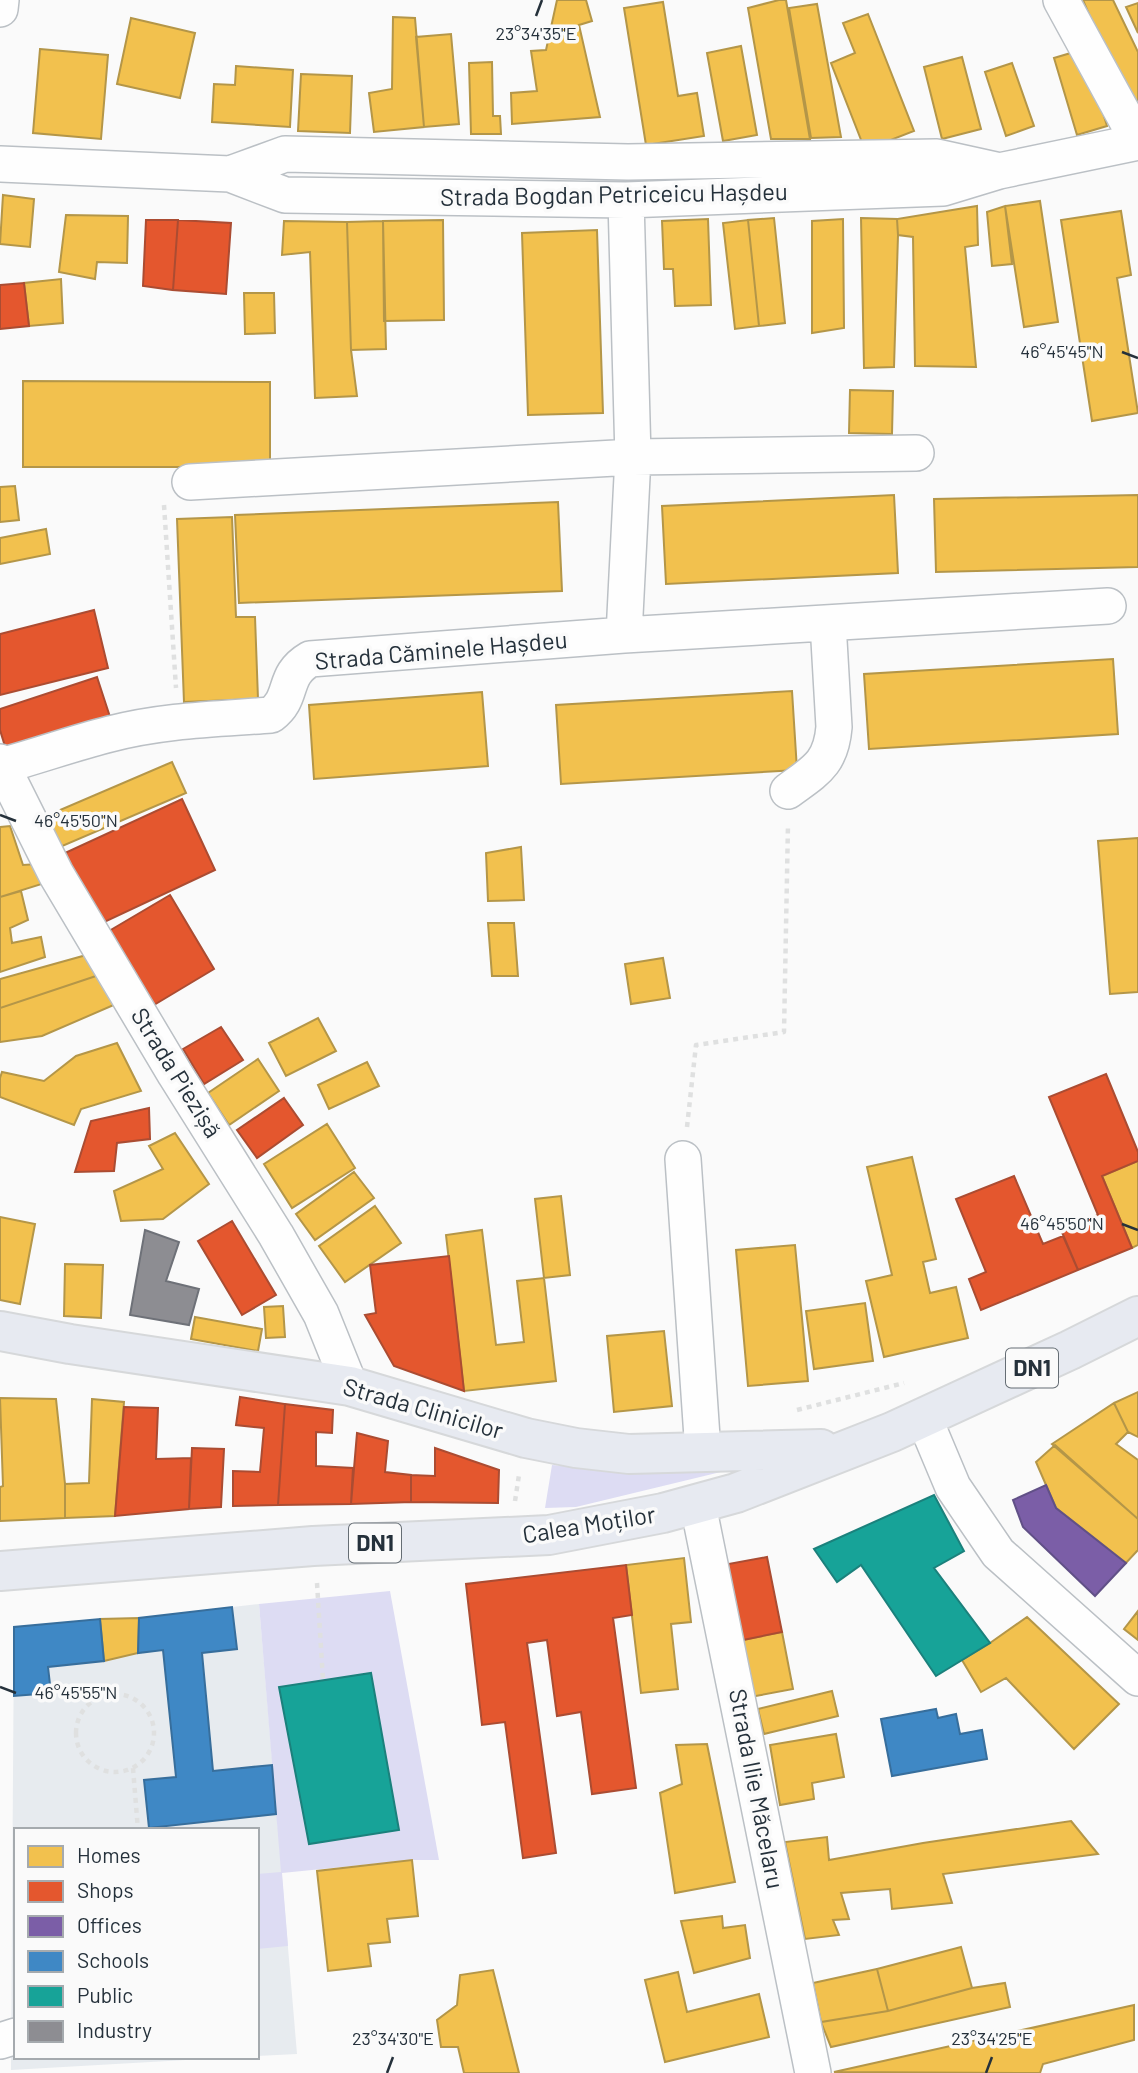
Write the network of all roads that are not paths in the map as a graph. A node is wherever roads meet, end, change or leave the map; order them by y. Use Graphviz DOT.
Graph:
graph roads {
  1 [pos="1,0"];
  2 [pos="1061,0"];
  3 [pos="0,9"];
  4 [pos="1138,141"];
  5 [pos="0,164"];
  6 [pos="999,171"];
  7 [pos="230,174"];
  8 [pos="626,200"];
  9 [pos="916,453"];
  10 [pos="633,457"];
  11 [pos="190,482"];
  12 [pos="1108,606"];
  13 [pos="828,623"];
  14 [pos="624,635"];
  15 [pos="1,764"];
  16 [pos="788,792"];
  17 [pos="683,1159"];
  18 [pos="1138,1316"];
  19 [pos="0,1331"];
  20 [pos="350,1386"];
  21 [pos="924,1418"];
  22 [pos="848,1448"];
  23 [pos="703,1452"];
  24 [pos="698,1505"];
  25 [pos="0,1571"];
  26 [pos="1138,1678"];
  27 [pos="813,2073"];
  1 -- 3 [label="street"];
  2 -- 4 [label="street"];
  4 -- 6 [label="street, Strada Bogdan Petriceicu Hașdeu"];
  5 -- 7 [label="street, Strada Bogdan Petriceicu Hașdeu"];
  6 -- 7 [label="street, Strada Bogdan Petriceicu Hașdeu"];
  6 -- 8 [label="street, Strada Bogdan Petriceicu Hașdeu"];
  7 -- 8 [label="street, Strada Bogdan Petriceicu Hașdeu"];
  8 -- 10 [label="street"];
  9 -- 10 [label="street"];
  10 -- 11 [label="street"];
  10 -- 14 [label="street"];
  12 -- 13 [label="street, Strada Căminele Hașdeu"];
  13 -- 14 [label="street, Strada Căminele Hașdeu"];
  13 -- 16 [label="street"];
  14 -- 15 [label="street, Strada Căminele Hașdeu"];
  15 -- 20 [label="street, Strada Piezișă"];
  17 -- 23 [label="street"];
  18 -- 21 [label="main road, Calea Moților / DN1"];
  19 -- 20 [label="main road, Strada Clinicilor"];
  20 -- 23 [label="main road, Strada Clinicilor"];
  21 -- 22 [label="main road, Calea Moților / DN1"];
  21 -- 26 [label="street"];
  22 -- 23 [label="main road, Strada Clinicilor"];
  22 -- 24 [label="main road, Calea Moților / DN1"];
  24 -- 25 [label="main road, Calea Moților / DN1"];
  24 -- 27 [label="street, Strada Ilie Măcelaru"];
}
